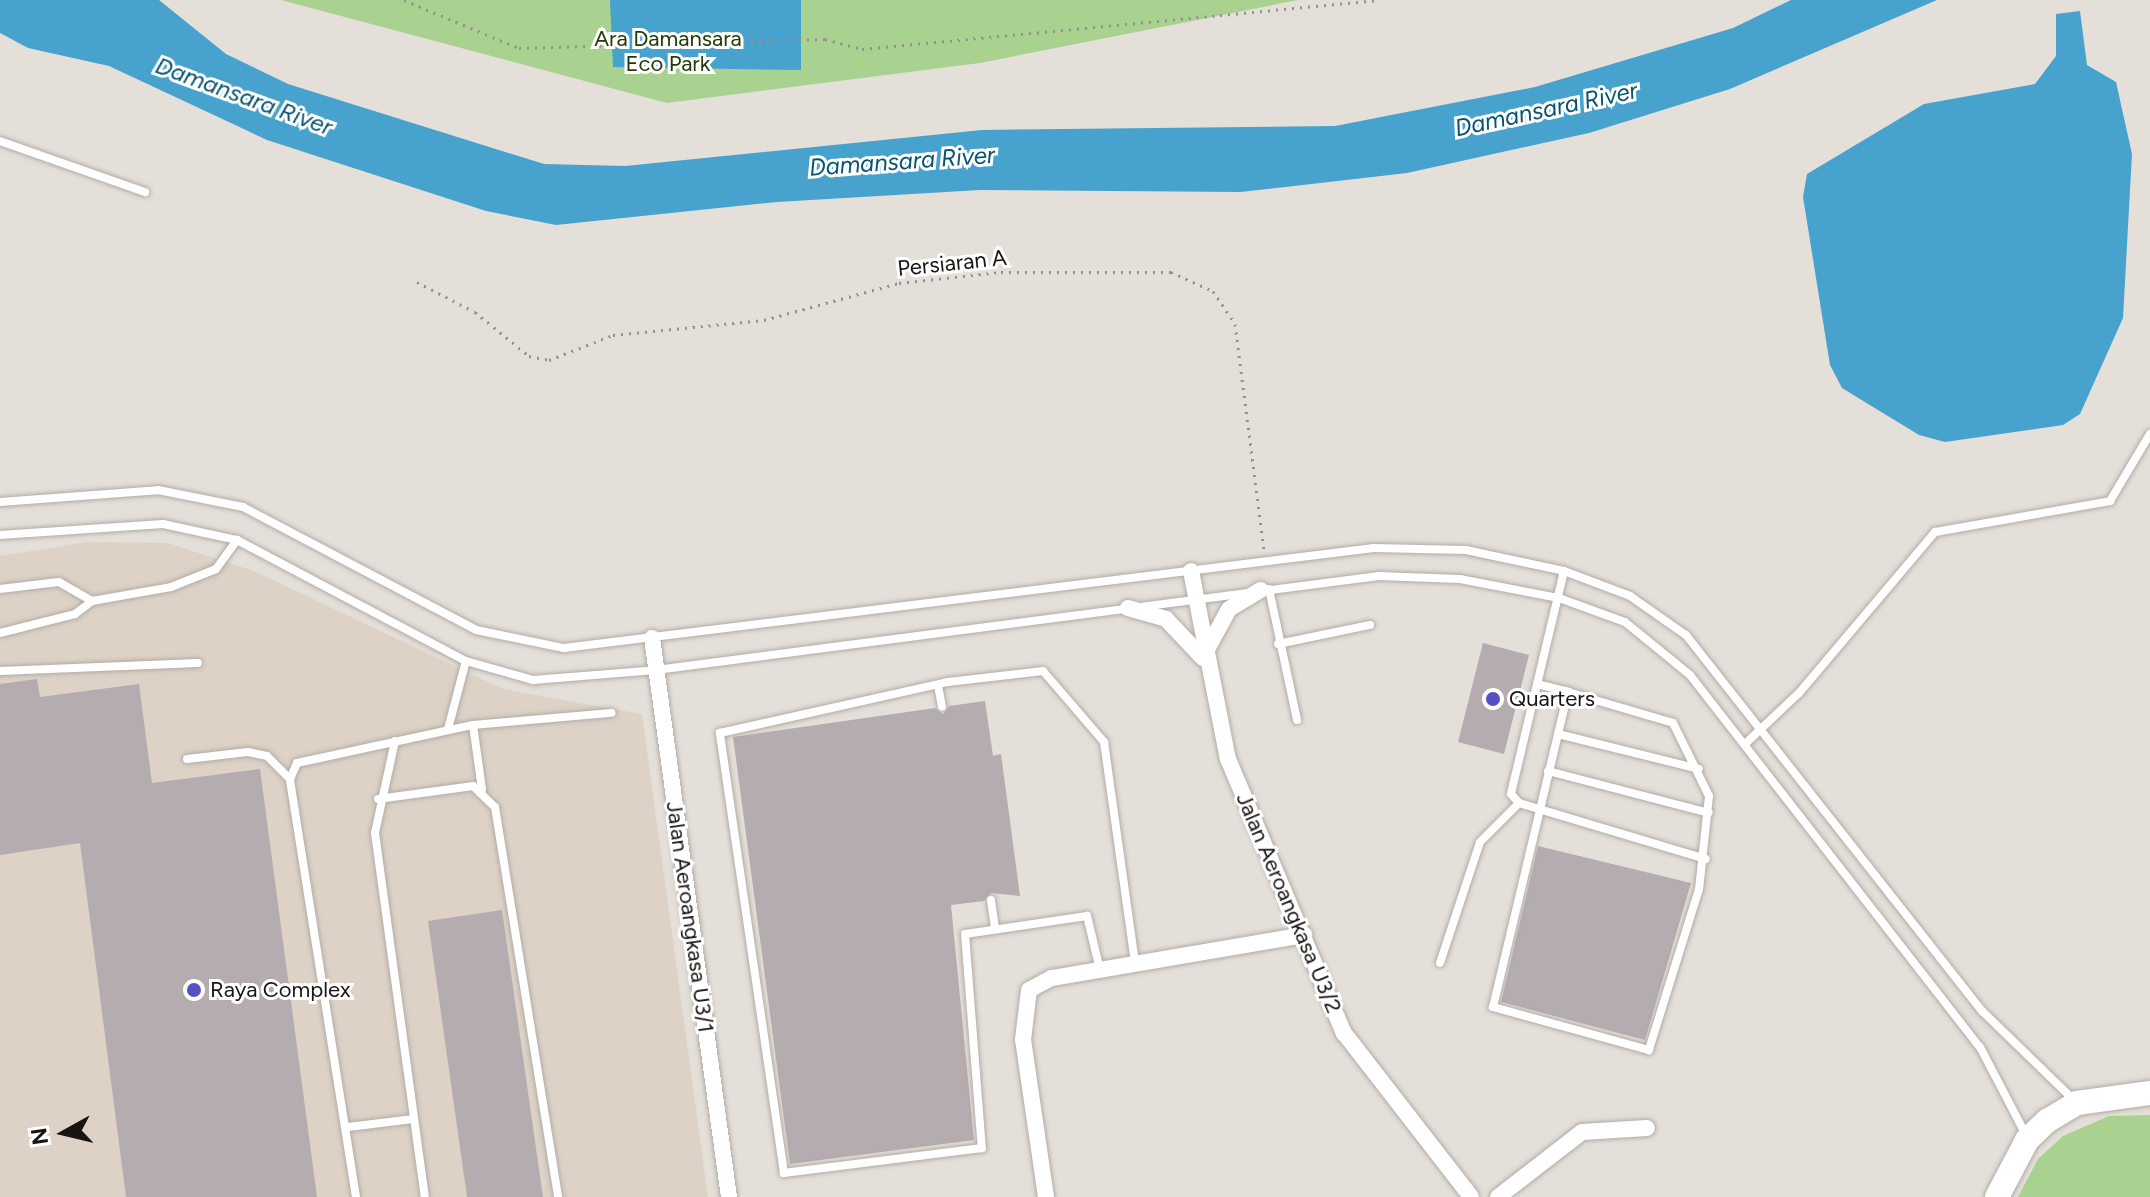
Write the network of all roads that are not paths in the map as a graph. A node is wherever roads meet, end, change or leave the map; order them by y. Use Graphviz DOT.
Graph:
graph roads {
  1 [pos="0,141"];
  2 [pos="145,192"];
  3 [pos="2150,434"];
  4 [pos="0,502"];
  5 [pos="0,535"];
  6 [pos="237,540"];
  7 [pos="1191,571"];
  8 [pos="1564,571"];
  9 [pos="0,589"];
  10 [pos="1265,590"];
  11 [pos="1559,598"];
  12 [pos="1195,599"];
  13 [pos="92,601"];
  14 [pos="1128,608"];
  15 [pos="1370,625"];
  16 [pos="0,633"];
  17 [pos="652,638"];
  18 [pos="1278,644"];
  19 [pos="1204,659"];
  20 [pos="466,661"];
  21 [pos="198,663"];
  22 [pos="656,670"];
  23 [pos="0,671"];
  24 [pos="1537,684"];
  25 [pos="938,686"];
  26 [pos="1568,692"];
  27 [pos="942,707"];
  28 [pos="611,713"];
  29 [pos="1297,720"];
  30 [pos="473,725"];
  31 [pos="1764,728"];
  32 [pos="448,729"];
  33 [pos="1558,734"];
  34 [pos="395,741"];
  35 [pos="1745,744"];
  36 [pos="187,759"];
  37 [pos="1699,769"];
  38 [pos="1548,771"];
  39 [pos="290,779"];
  40 [pos="482,789"];
  41 [pos="378,799"];
  42 [pos="1519,803"];
  43 [pos="1538,809"];
  44 [pos="1709,813"];
  45 [pos="1706,859"];
  46 [pos="991,900"];
  47 [pos="995,928"];
  48 [pos="1304,935"];
  49 [pos="1440,963"];
  50 [pos="1135,964"];
  51 [pos="1100,970"];
  52 [pos="2150,1077"];
  53 [pos="2139,1092"];
  54 [pos="2077,1103"];
  55 [pos="414,1119"];
  56 [pos="348,1127"];
  57 [pos="1647,1128"];
  58 [pos="2027,1140"];
  59 [pos="356,1197"];
  60 [pos="425,1197"];
  61 [pos="558,1197"];
  62 [pos="729,1197"];
  63 [pos="1046,1197"];
  64 [pos="1471,1197"];
  65 [pos="1498,1197"];
  66 [pos="1997,1197"];
  1 -- 2 [label="lane"];
  3 -- 31 [label="lane"];
  4 -- 17 [label="lane"];
  5 -- 6 [label="lane"];
  6 -- 13 [label="lane"];
  6 -- 20 [label="lane"];
  7 -- 8 [label="lane"];
  7 -- 12 [label="street, Jalan Aeroangkasa U3/2"];
  7 -- 17 [label="lane"];
  8 -- 11 [label="lane"];
  8 -- 31 [label="lane"];
  9 -- 13 [label="lane"];
  10 -- 11 [label="lane"];
  10 -- 12 [label="lane"];
  10 -- 18 [label="lane"];
  10 -- 19 [label="street"];
  11 -- 24 [label="lane"];
  11 -- 35 [label="lane"];
  12 -- 14 [label="lane"];
  12 -- 19 [label="street, Jalan Aeroangkasa U3/2"];
  13 -- 16 [label="lane"];
  14 -- 19 [label="street"];
  14 -- 22 [label="lane"];
  15 -- 18 [label="lane"];
  17 -- 22 [label="street, Jalan Aeroangkasa U3/1"];
  18 -- 29 [label="lane"];
  19 -- 48 [label="street, Jalan Aeroangkasa U3/2"];
  20 -- 22 [label="lane"];
  20 -- 32 [label="lane"];
  21 -- 23 [label="lane"];
  22 -- 62 [label="street, Jalan Aeroangkasa U3/1"];
  24 -- 26 [label="lane"];
  24 -- 42 [label="lane"];
  25 -- 27 [label="lane"];
  25 -- 47 [label="lane"];
  25 -- 50 [label="lane"];
  26 -- 33 [label="lane"];
  26 -- 37 [label="lane"];
  28 -- 30 [label="lane"];
  30 -- 32 [label="lane"];
  30 -- 40 [label="lane"];
  31 -- 35 [label="lane"];
  31 -- 54 [label="lane"];
  32 -- 34 [label="lane"];
  33 -- 37 [label="lane"];
  33 -- 38 [label="lane"];
  34 -- 39 [label="lane"];
  34 -- 41 [label="lane"];
  35 -- 58 [label="lane"];
  36 -- 39 [label="lane"];
  37 -- 44 [label="lane"];
  38 -- 43 [label="lane"];
  38 -- 44 [label="lane"];
  39 -- 56 [label="lane"];
  40 -- 41 [label="lane"];
  40 -- 61 [label="lane"];
  41 -- 55 [label="lane"];
  42 -- 43 [label="lane"];
  42 -- 49 [label="lane"];
  43 -- 45 [label="lane"];
  43 -- 45 [label="lane"];
  44 -- 45 [label="lane"];
  46 -- 47 [label="lane"];
  47 -- 51 [label="lane"];
  48 -- 50 [label="street"];
  48 -- 64 [label="street, Jalan Aeroangkasa U3/2"];
  50 -- 51 [label="street"];
  51 -- 63 [label="street"];
  52 -- 53 [label="main road"];
  53 -- 54 [label="main road"];
  54 -- 58 [label="main road"];
  55 -- 56 [label="lane"];
  55 -- 60 [label="lane"];
  56 -- 59 [label="lane"];
  57 -- 65 [label="street"];
  58 -- 66 [label="main road"];
}
